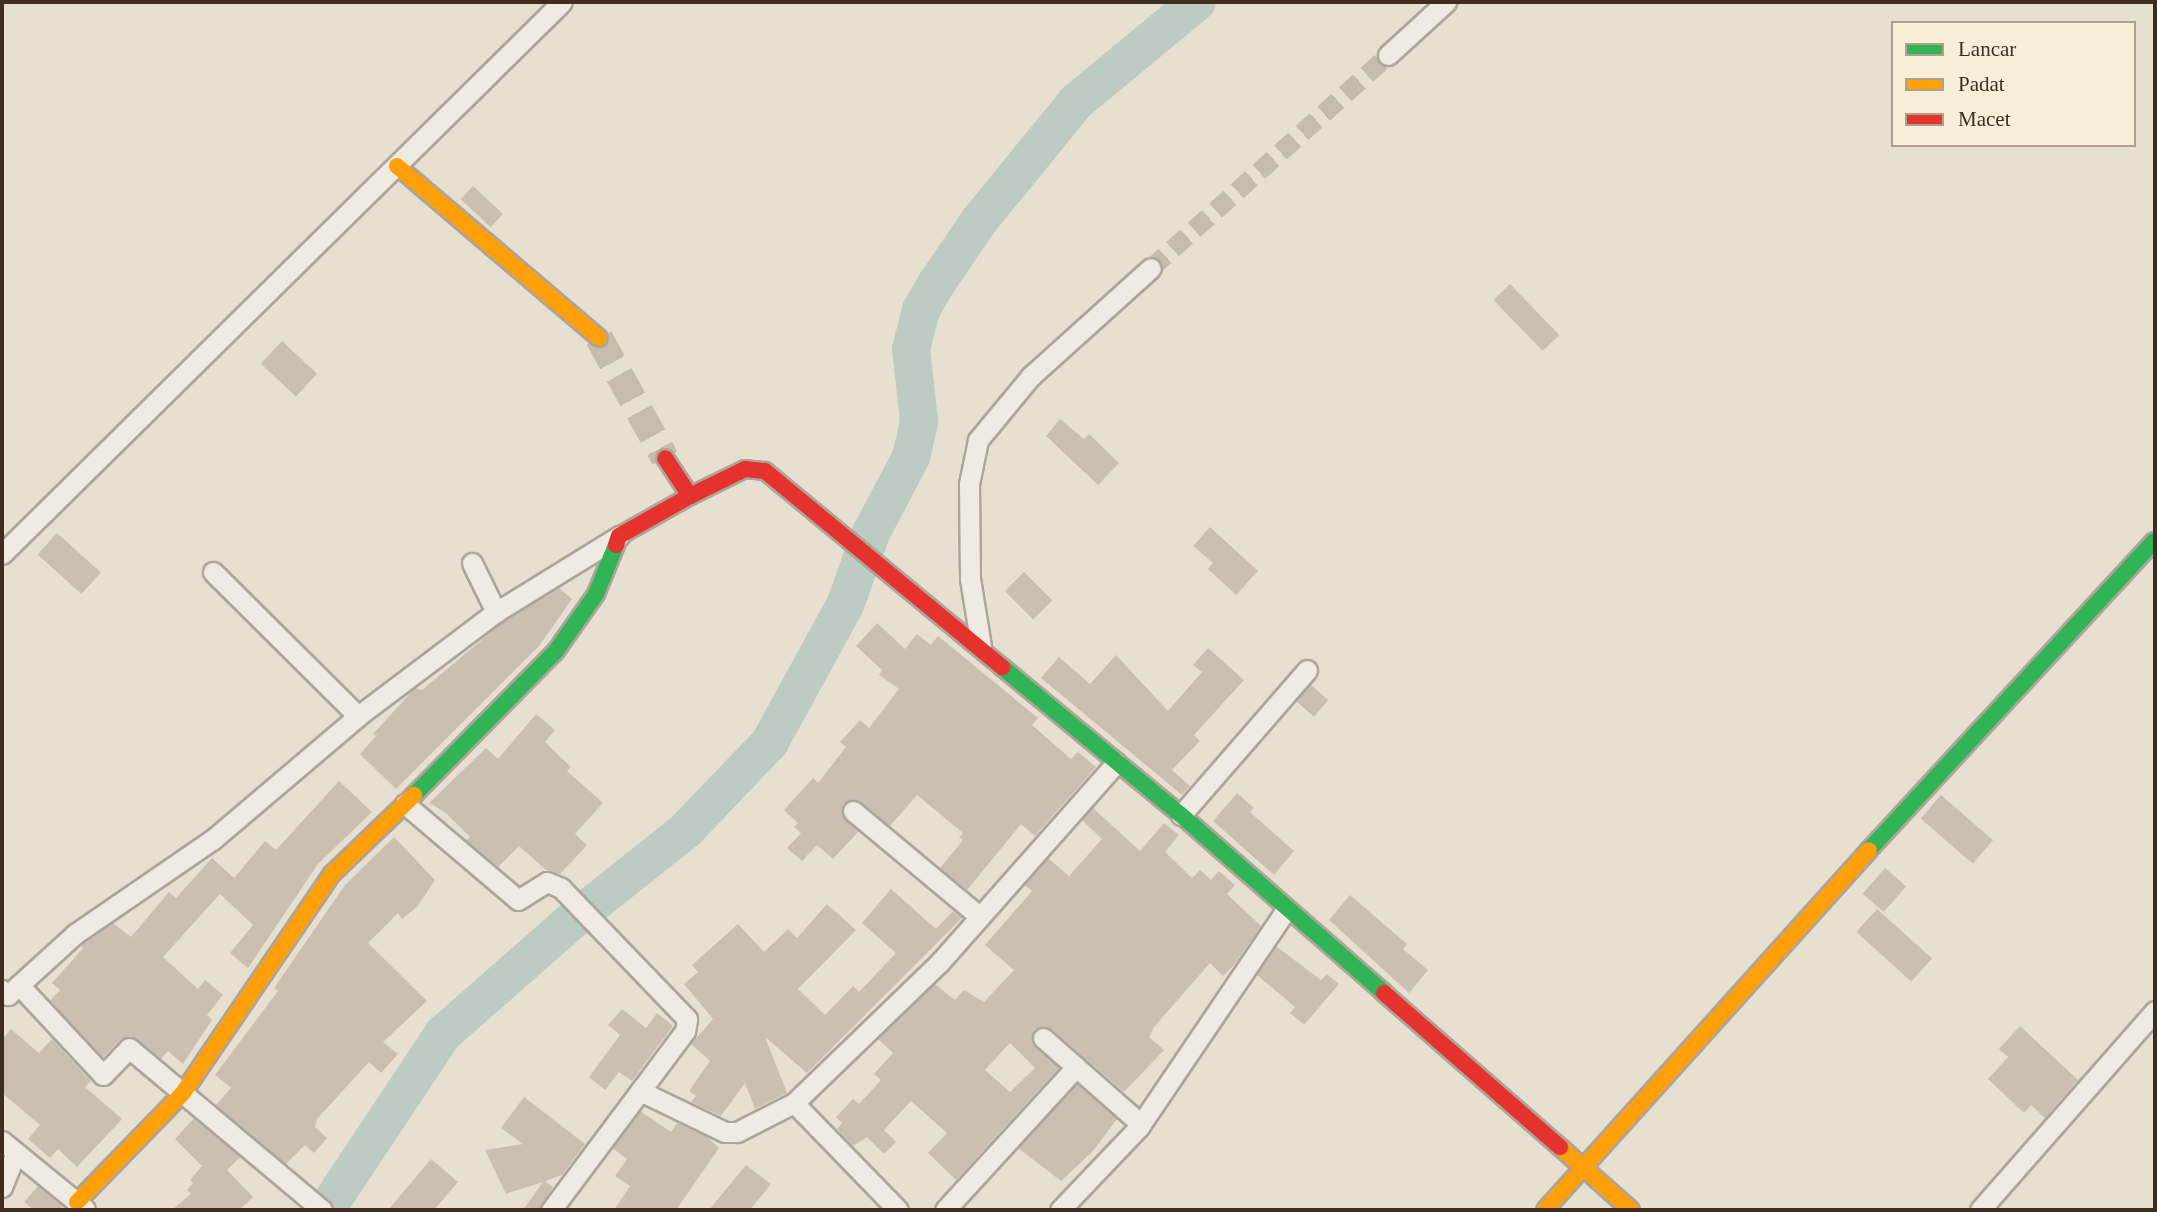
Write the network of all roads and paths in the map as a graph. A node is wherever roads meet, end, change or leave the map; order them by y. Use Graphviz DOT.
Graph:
graph roads {
  1 [pos="562,2"];
  2 [pos="1446,2"];
  3 [pos="1388,55"];
  4 [pos="397,166"];
  5 [pos="1151,268"];
  6 [pos="599,338"];
  7 [pos="665,458"];
  8 [pos="690,496"];
  9 [pos="619,536"];
  10 [pos="2154,541"];
  11 [pos="2,554"];
  12 [pos="472,563"];
  13 [pos="213,572"];
  14 [pos="496,612"];
  15 [pos="981,646"];
  16 [pos="1307,670"];
  17 [pos="358,716"];
  18 [pos="1116,763"];
  19 [pos="405,804"];
  20 [pos="853,811"];
  21 [pos="1181,815"];
  22 [pos="1286,910"];
  23 [pos="981,918"];
  24 [pos="8,993"];
  25 [pos="2155,1011"];
  26 [pos="1043,1038"];
  27 [pos="1076,1067"];
  28 [pos="640,1091"];
  29 [pos="183,1093"];
  30 [pos="794,1103"];
  31 [pos="1141,1124"];
  32 [pos="9,1147"];
  33 [pos="1583,1170"];
  34 [pos="2,1187"];
  35 [pos="315,1204"];
  36 [pos="82,1206"];
  37 [pos="551,1210"];
  38 [pos="898,1210"];
  39 [pos="945,1210"];
  40 [pos="1060,1210"];
  41 [pos="1545,1210"];
  42 [pos="1631,1210"];
  43 [pos="1980,1210"];
  1 -- 4 [label="street"];
  2 -- 3 [label="street"];
  4 -- 6 [label="street"];
  4 -- 11 [label="street"];
  5 -- 15 [label="street"];
  7 -- 8 [label="street"];
  8 -- 9 [label="street"];
  8 -- 15 [label="street"];
  9 -- 14 [label="street"];
  9 -- 19 [label="street"];
  10 -- 33 [label="street"];
  12 -- 14 [label="street"];
  13 -- 17 [label="street"];
  14 -- 17 [label="street"];
  15 -- 18 [label="street"];
  16 -- 21 [label="street"];
  17 -- 24 [label="street"];
  18 -- 21 [label="street"];
  18 -- 23 [label="street"];
  19 -- 28 [label="street"];
  19 -- 29 [label="street"];
  20 -- 23 [label="street"];
  21 -- 22 [label="street"];
  22 -- 31 [label="street"];
  22 -- 33 [label="street"];
  23 -- 30 [label="street"];
  24 -- 29 [label="street"];
  25 -- 43 [label="street"];
  26 -- 27 [label="street"];
  27 -- 31 [label="street"];
  27 -- 39 [label="street"];
  28 -- 30 [label="street"];
  28 -- 37 [label="street"];
  29 -- 35 [label="street"];
  29 -- 36 [label="street"];
  30 -- 38 [label="street"];
  31 -- 40 [label="street"];
  32 -- 34 [label="street"];
  32 -- 36 [label="street"];
  33 -- 41 [label="street"];
  33 -- 42 [label="street"];
}
